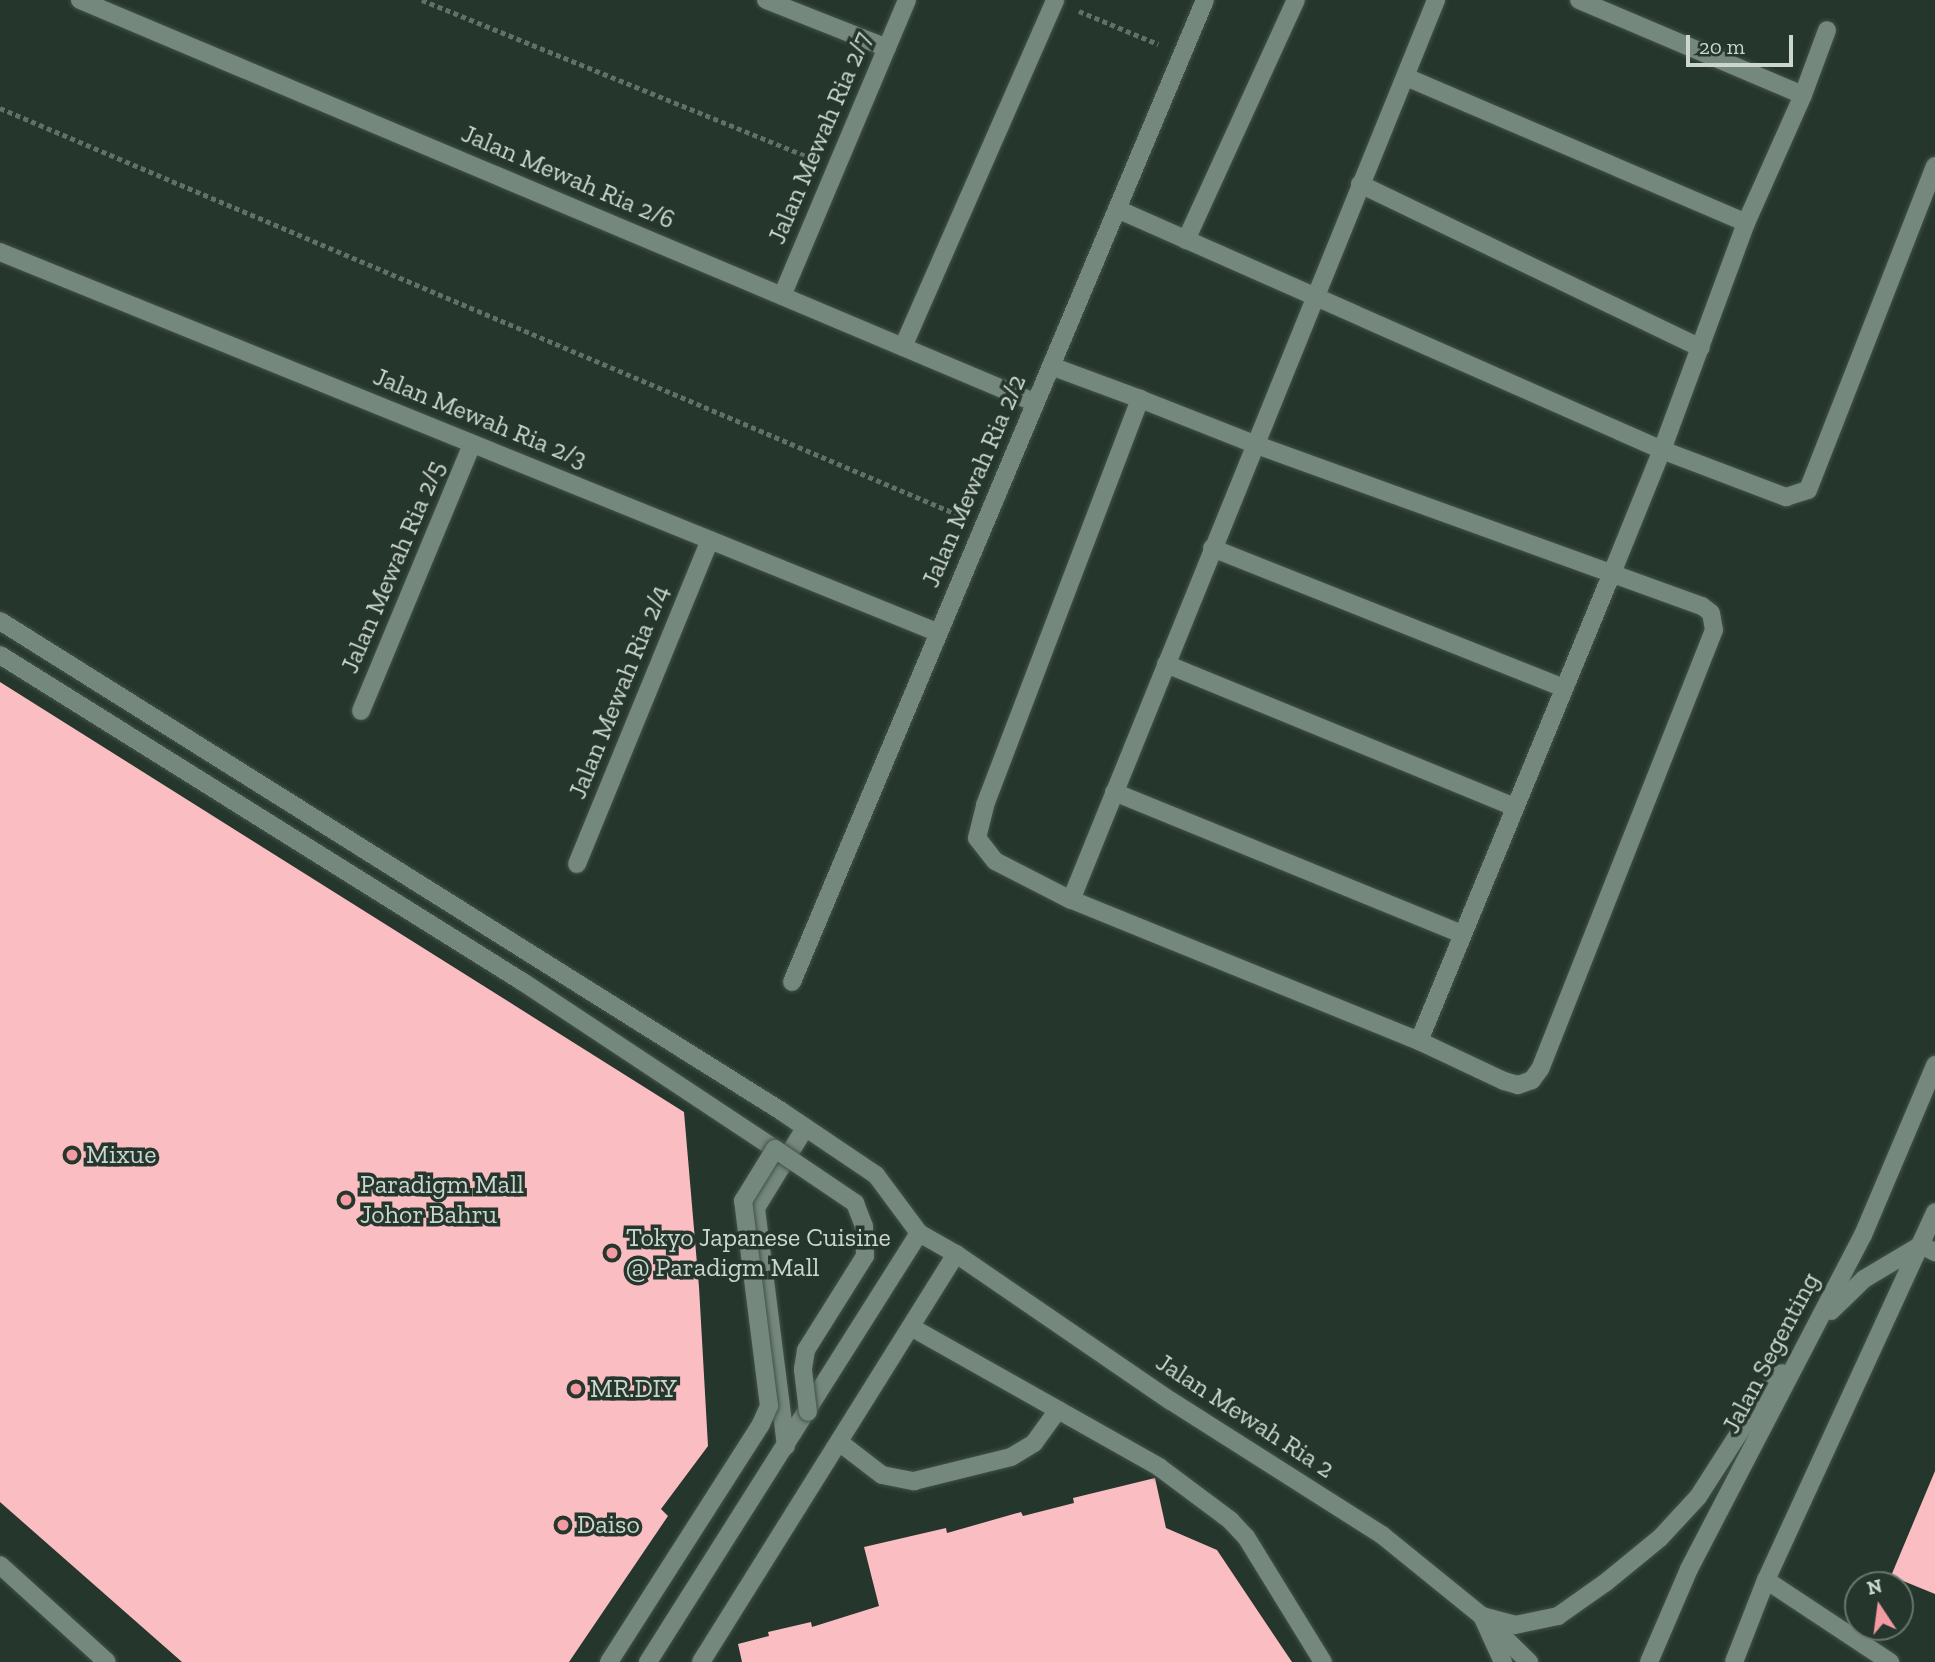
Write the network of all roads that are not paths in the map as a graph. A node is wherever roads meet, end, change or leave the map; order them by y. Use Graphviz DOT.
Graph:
graph roads {
  1 [pos="80,0"];
  2 [pos="766,0"];
  3 [pos="907,0"];
  4 [pos="1055,0"];
  5 [pos="1205,0"];
  6 [pos="1296,0"];
  7 [pos="1436,0"];
  8 [pos="1579,0"];
  9 [pos="1827,30"];
  10 [pos="887,47"];
  11 [pos="1406,77"];
  12 [pos="1803,95"];
  13 [pos="1935,166"];
  14 [pos="1360,184"];
  15 [pos="1117,209"];
  16 [pos="1746,223"];
  17 [pos="1186,240"];
  18 [pos="0,252"];
  19 [pos="782,296"];
  20 [pos="1315,296"];
  21 [pos="902,347"];
  22 [pos="1701,348"];
  23 [pos="1051,366"];
  24 [pos="1140,399"];
  25 [pos="1036,403"];
  26 [pos="472,444"];
  27 [pos="1254,444"];
  28 [pos="1662,450"];
  29 [pos="710,540"];
  30 [pos="1212,548"];
  31 [pos="1612,573"];
  32 [pos="0,621"];
  33 [pos="939,633"];
  34 [pos="0,655"];
  35 [pos="1166,664"];
  36 [pos="1564,688"];
  37 [pos="361,711"];
  38 [pos="1114,792"];
  39 [pos="1515,807"];
  40 [pos="577,864"];
  41 [pos="1071,900"];
  42 [pos="1462,934"];
  43 [pos="792,982"];
  44 [pos="1419,1041"];
  45 [pos="1935,1065"];
  46 [pos="805,1128"];
  47 [pos="775,1149"];
  48 [pos="1935,1212"];
  49 [pos="919,1233"];
  50 [pos="1928,1248"];
  51 [pos="956,1254"];
  52 [pos="911,1327"];
  53 [pos="1811,1335"];
  54 [pos="1793,1366"];
  55 [pos="1058,1410"];
  56 [pos="808,1412"];
  57 [pos="839,1442"];
  58 [pos="786,1446"];
  59 [pos="0,1565"];
  60 [pos="1766,1580"];
  61 [pos="1482,1616"];
  62 [pos="107,1662"];
  63 [pos="609,1662"];
  64 [pos="648,1662"];
  65 [pos="701,1662"];
  66 [pos="1323,1662"];
  67 [pos="1503,1662"];
  68 [pos="1529,1662"];
  69 [pos="1648,1662"];
  70 [pos="1734,1662"];
  71 [pos="1890,1662"];
  1 -- 19 [label="street, Jalan Mewah Ria 2/6"];
  2 -- 10 [label="street"];
  3 -- 10 [label="street, Jalan Mewah Ria 2/7"];
  4 -- 21 [label="street"];
  5 -- 15 [label="street, Jalan Mewah Ria 2/2"];
  6 -- 17 [label="street"];
  7 -- 11 [label="street"];
  8 -- 12 [label="street"];
  9 -- 12 [label="street"];
  10 -- 19 [label="street, Jalan Mewah Ria 2/7"];
  11 -- 14 [label="street"];
  11 -- 16 [label="street"];
  12 -- 16 [label="street"];
  13 -- 28 [label="street"];
  14 -- 20 [label="street"];
  14 -- 22 [label="street"];
  15 -- 17 [label="street"];
  15 -- 23 [label="street, Jalan Mewah Ria 2/2"];
  16 -- 22 [label="street"];
  17 -- 20 [label="street"];
  18 -- 26 [label="street, Jalan Mewah Ria 2/3"];
  19 -- 21 [label="street, Jalan Mewah Ria 2/6"];
  20 -- 27 [label="street"];
  20 -- 28 [label="street"];
  21 -- 25 [label="street, Jalan Mewah Ria 2/6"];
  22 -- 28 [label="street"];
  23 -- 24 [label="street"];
  23 -- 25 [label="street, Jalan Mewah Ria 2/2"];
  24 -- 27 [label="street"];
  24 -- 41 [label="street"];
  25 -- 33 [label="street, Jalan Mewah Ria 2/2"];
  26 -- 29 [label="street, Jalan Mewah Ria 2/3"];
  26 -- 37 [label="street, Jalan Mewah Ria 2/5"];
  27 -- 30 [label="street"];
  27 -- 31 [label="street"];
  28 -- 31 [label="street"];
  29 -- 33 [label="street, Jalan Mewah Ria 2/3"];
  29 -- 40 [label="street, Jalan Mewah Ria 2/4"];
  30 -- 35 [label="street"];
  30 -- 36 [label="street"];
  31 -- 36 [label="street"];
  31 -- 44 [label="street"];
  32 -- 46 [label="street"];
  33 -- 43 [label="street, Jalan Mewah Ria 2/2"];
  34 -- 47 [label="street"];
  35 -- 38 [label="street"];
  35 -- 39 [label="street"];
  36 -- 39 [label="street"];
  38 -- 41 [label="street"];
  38 -- 42 [label="street"];
  39 -- 42 [label="street"];
  41 -- 44 [label="street"];
  42 -- 44 [label="street"];
  45 -- 53 [label="street, Jalan Segenting"];
  46 -- 49 [label="street"];
  46 -- 58 [label="street"];
  47 -- 56 [label="street, bridge"];
  47 -- 63 [label="street, bridge"];
  48 -- 50 [label="street"];
  49 -- 51 [label="street, Jalan Mewah Ria 2"];
  49 -- 56 [label="street"];
  50 -- 53 [label="street"];
  50 -- 60 [label="street"];
  51 -- 52 [label="street"];
  51 -- 61 [label="street, Jalan Mewah Ria 2"];
  52 -- 55 [label="street"];
  52 -- 57 [label="street"];
  53 -- 54 [label="street, Jalan Segenting"];
  54 -- 61 [label="street"];
  54 -- 69 [label="street, Jalan Segenting"];
  55 -- 57 [label="street"];
  55 -- 66 [label="street"];
  56 -- 58 [label="street"];
  57 -- 65 [label="street"];
  58 -- 64 [label="street"];
  59 -- 62 [label="street"];
  60 -- 70 [label="street"];
  60 -- 71 [label="street"];
  61 -- 67 [label="street"];
  61 -- 68 [label="street, Jalan Mewah Ria 2"];
}
